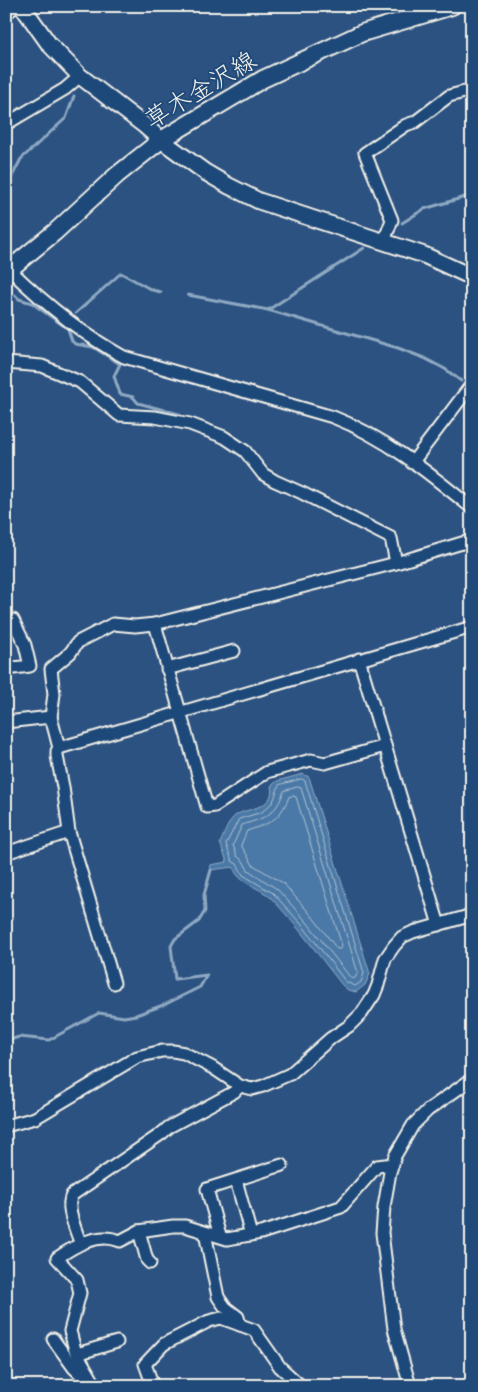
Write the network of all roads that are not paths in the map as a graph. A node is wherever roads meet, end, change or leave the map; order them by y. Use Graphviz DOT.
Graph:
graph roads {
  1 [pos="16,6"];
  2 [pos="22,6"];
  3 [pos="452,6"];
  4 [pos="6,13"];
  5 [pos="80,76"];
  6 [pos="472,90"];
  7 [pos="6,124"];
  8 [pos="161,140"];
  9 [pos="384,241"];
  10 [pos="8,271"];
  11 [pos="472,277"];
  12 [pos="6,363"];
  13 [pos="472,384"];
  14 [pos="412,463"];
  15 [pos="472,508"];
  16 [pos="472,540"];
  17 [pos="396,563"];
  18 [pos="6,619"];
  19 [pos="154,624"];
  20 [pos="472,627"];
  21 [pos="234,651"];
  22 [pos="359,659"];
  23 [pos="6,669"];
  24 [pos="167,669"];
  25 [pos="179,712"];
  26 [pos="51,717"];
  27 [pos="6,722"];
  28 [pos="385,746"];
  29 [pos="60,748"];
  30 [pos="69,832"];
  31 [pos="6,853"];
  32 [pos="472,915"];
  33 [pos="439,925"];
  34 [pos="114,983"];
  35 [pos="472,1079"];
  36 [pos="240,1086"];
  37 [pos="6,1126"];
  38 [pos="393,1164"];
  39 [pos="282,1165"];
  40 [pos="236,1180"];
  41 [pos="139,1231"];
  42 [pos="205,1233"];
  43 [pos="251,1235"];
  44 [pos="220,1236"];
  45 [pos="80,1242"];
  46 [pos="150,1263"];
  47 [pos="240,1325"];
  48 [pos="53,1339"];
  49 [pos="117,1342"];
  50 [pos="77,1354"];
  51 [pos="95,1386"];
  52 [pos="152,1386"];
  53 [pos="302,1386"];
  54 [pos="410,1386"];
  1 -- 4 [label="street"];
  2 -- 5 [label="street"];
  3 -- 8 [label="main road, 草木金沢線"];
  5 -- 7 [label="street"];
  5 -- 8 [label="street"];
  6 -- 9 [label="street"];
  8 -- 9 [label="street"];
  8 -- 10 [label="main road, 草木金沢線"];
  9 -- 11 [label="street"];
  10 -- 14 [label="street"];
  12 -- 17 [label="street"];
  13 -- 14 [label="street"];
  14 -- 15 [label="street"];
  16 -- 17 [label="street"];
  17 -- 19 [label="street"];
  18 -- 23 [label="street"];
  19 -- 24 [label="street"];
  19 -- 26 [label="street"];
  20 -- 22 [label="street"];
  21 -- 24 [label="street"];
  22 -- 25 [label="street"];
  22 -- 28 [label="street"];
  24 -- 25 [label="street"];
  25 -- 28 [label="street"];
  25 -- 29 [label="street"];
  26 -- 27 [label="street"];
  26 -- 29 [label="street"];
  28 -- 33 [label="street"];
  29 -- 30 [label="street"];
  30 -- 31 [label="street"];
  30 -- 34 [label="street"];
  32 -- 33 [label="street"];
  33 -- 36 [label="street"];
  35 -- 38 [label="street"];
  36 -- 37 [label="street"];
  36 -- 45 [label="street"];
  38 -- 43 [label="street"];
  38 -- 54 [label="street"];
  39 -- 40 [label="street"];
  40 -- 43 [label="street"];
  40 -- 44 [label="street"];
  41 -- 42 [label="street"];
  41 -- 45 [label="street"];
  41 -- 46 [label="street"];
  42 -- 44 [label="street"];
  42 -- 47 [label="street"];
  43 -- 44 [label="street"];
  45 -- 50 [label="street"];
  47 -- 52 [label="street"];
  47 -- 53 [label="street"];
  48 -- 51 [label="street"];
  49 -- 50 [label="street"];
  50 -- 51 [label="street"];
}
